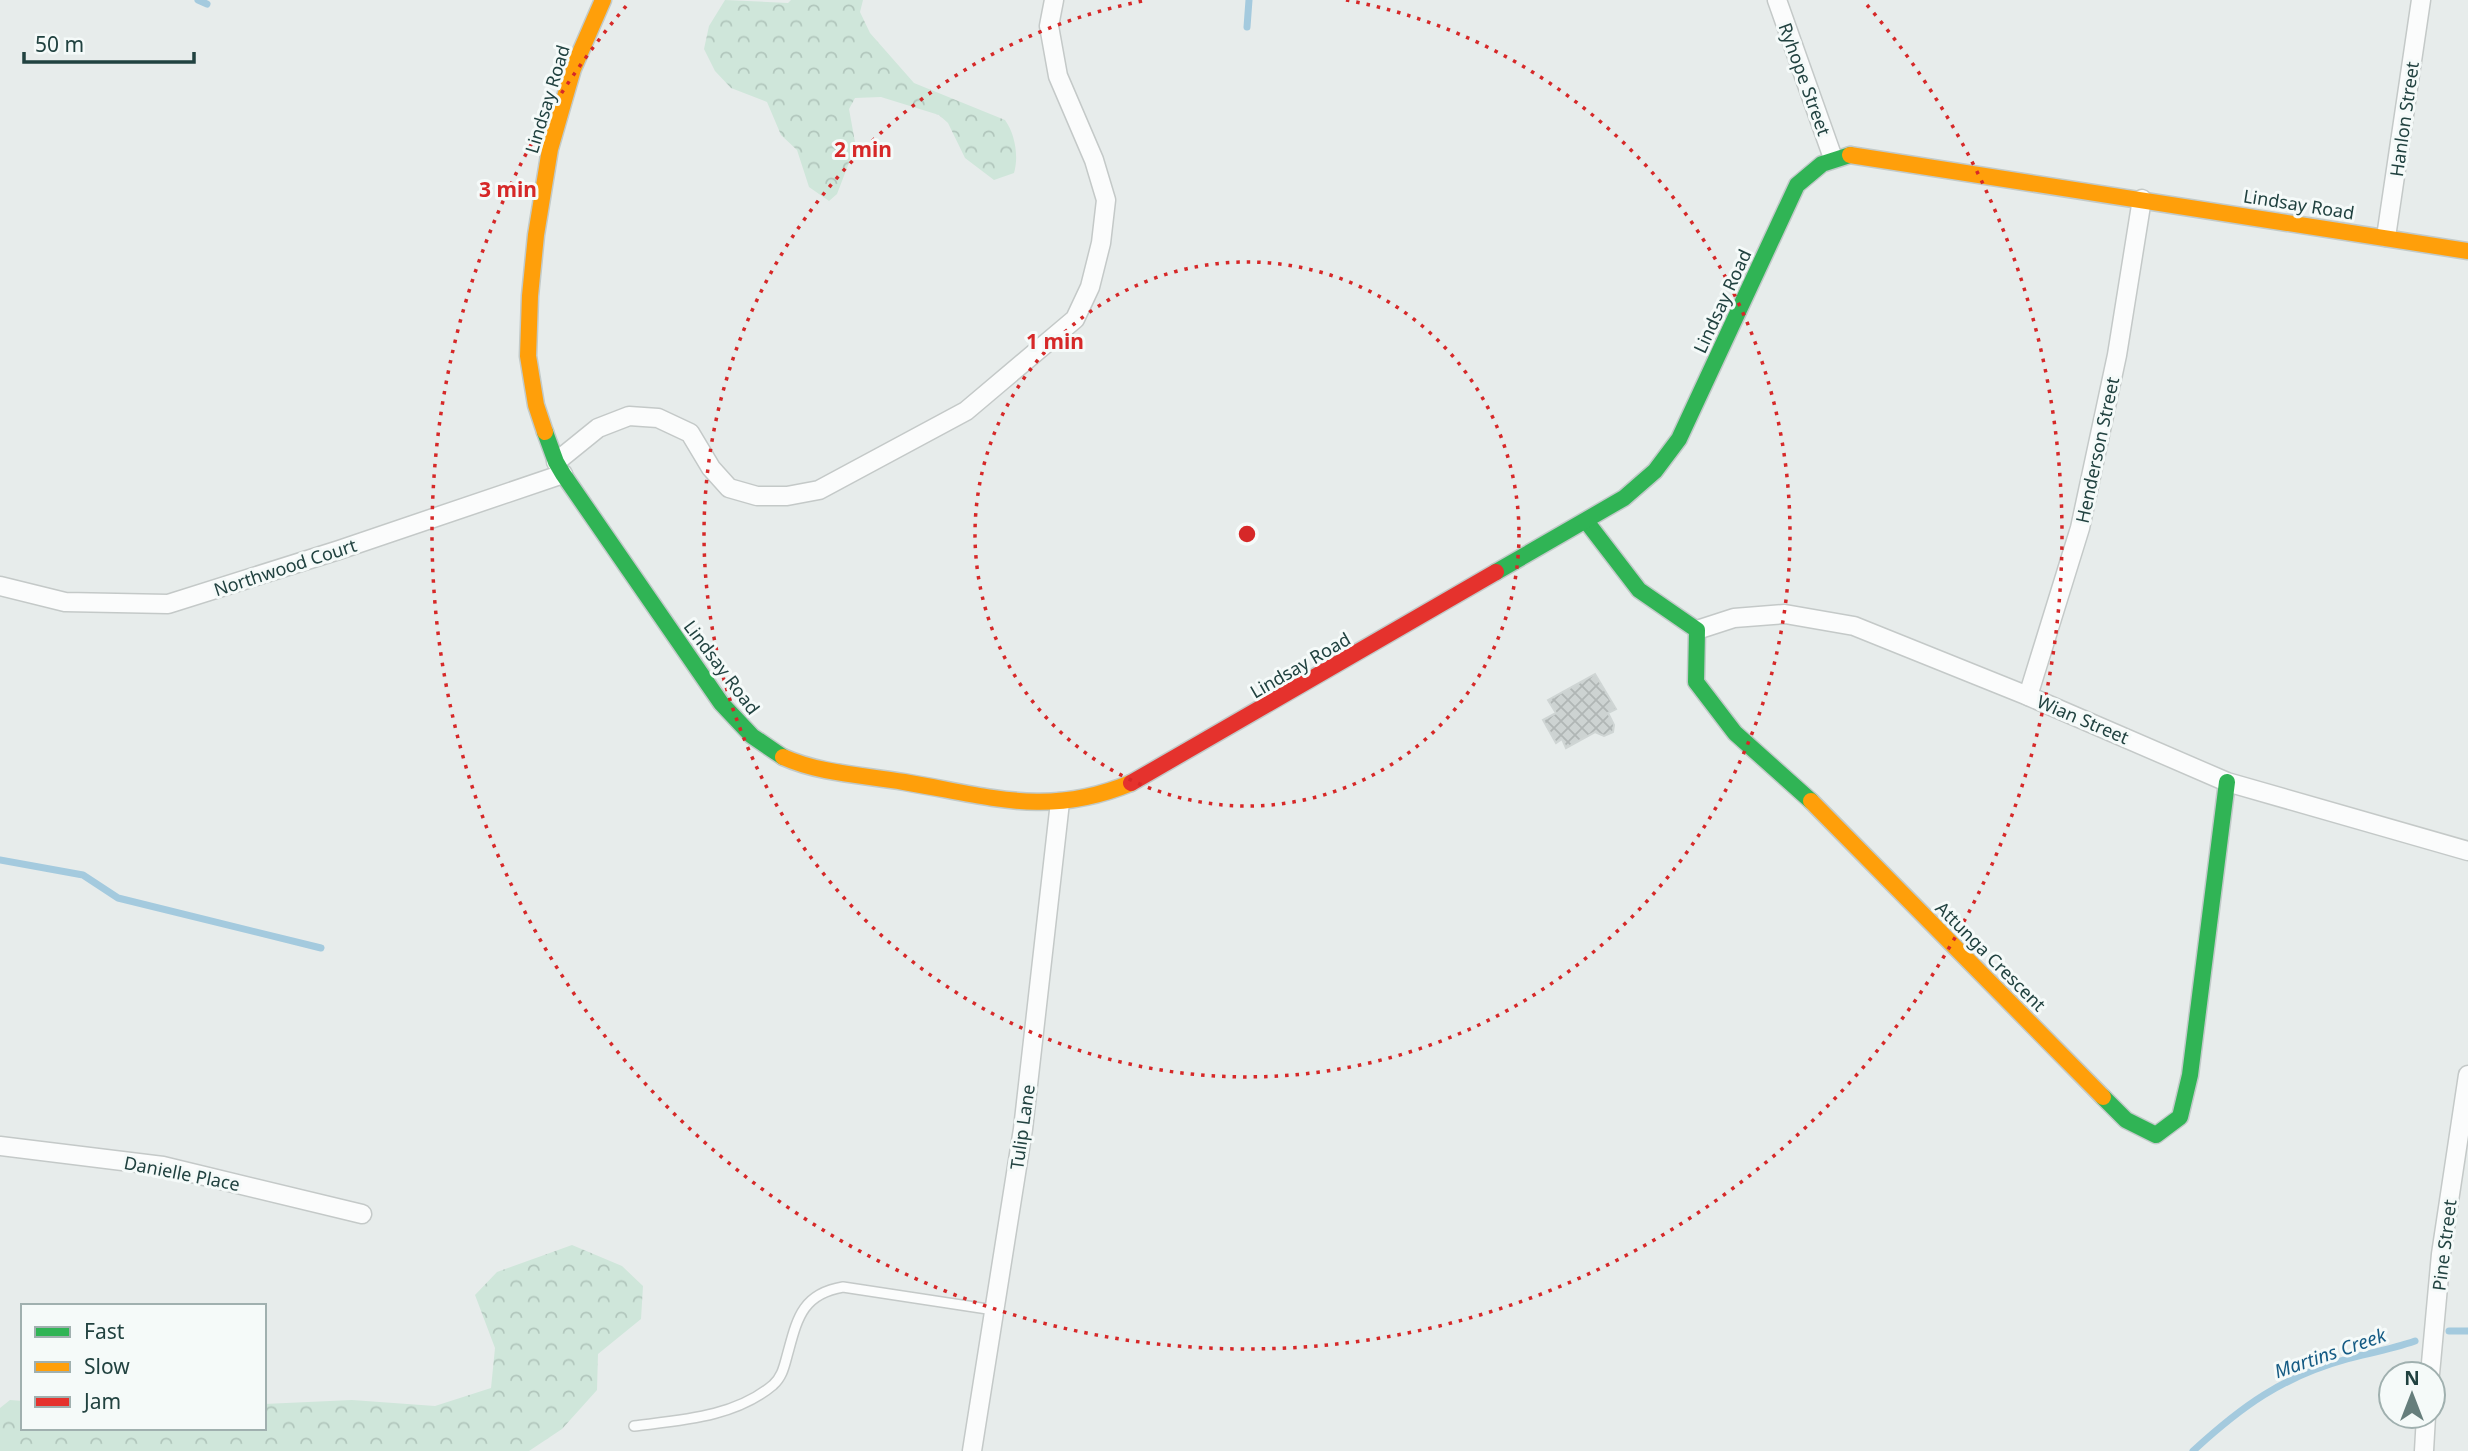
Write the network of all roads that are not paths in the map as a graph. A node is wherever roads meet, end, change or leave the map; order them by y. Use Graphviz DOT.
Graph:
graph roads {
  1 [pos="603,0"];
  2 [pos="1054,0"];
  3 [pos="1777,0"];
  4 [pos="2421,0"];
  5 [pos="1833,158"];
  6 [pos="2142,199"];
  7 [pos="2386,237"];
  8 [pos="2468,251"];
  9 [pos="560,468"];
  10 [pos="1586,521"];
  11 [pos="0,586"];
  12 [pos="1697,630"];
  13 [pos="2028,696"];
  14 [pos="2227,782"];
  15 [pos="1060,802"];
  16 [pos="2468,851"];
  17 [pos="2468,1075"];
  18 [pos="2465,1111"];
  19 [pos="0,1146"];
  20 [pos="362,1214"];
  21 [pos="994,1310"];
  22 [pos="2431,1360"];
  23 [pos="634,1426"];
  24 [pos="2425,1430"];
  25 [pos="972,1451"];
  26 [pos="2424,1451"];
  1 -- 9 [label="street, Lindsay Road"];
  2 -- 9 [label="street"];
  3 -- 5 [label="street, Ryhope Street"];
  4 -- 7 [label="street, Hanlon Street"];
  5 -- 6 [label="street, Lindsay Road"];
  5 -- 10 [label="street, Lindsay Road"];
  6 -- 7 [label="street, Lindsay Road"];
  6 -- 13 [label="street, Henderson Street"];
  7 -- 8 [label="street, Lindsay Road"];
  9 -- 11 [label="street, Northwood Court"];
  9 -- 15 [label="street, Lindsay Road"];
  10 -- 12 [label="street"];
  10 -- 15 [label="street, Lindsay Road"];
  12 -- 13 [label="street, Wian Street"];
  12 -- 14 [label="street, Attunga Crescent"];
  13 -- 14 [label="street, Wian Street"];
  14 -- 16 [label="street, Wian Street"];
  15 -- 21 [label="street, Tulip Lane"];
  17 -- 18 [label="street, Pine Street"];
  18 -- 22 [label="street, Pine Street"];
  19 -- 20 [label="street, Danielle Place"];
  21 -- 23 [label="lane"];
  21 -- 25 [label="street, Tulip Lane"];
  24 -- 26 [label="street"];
}
